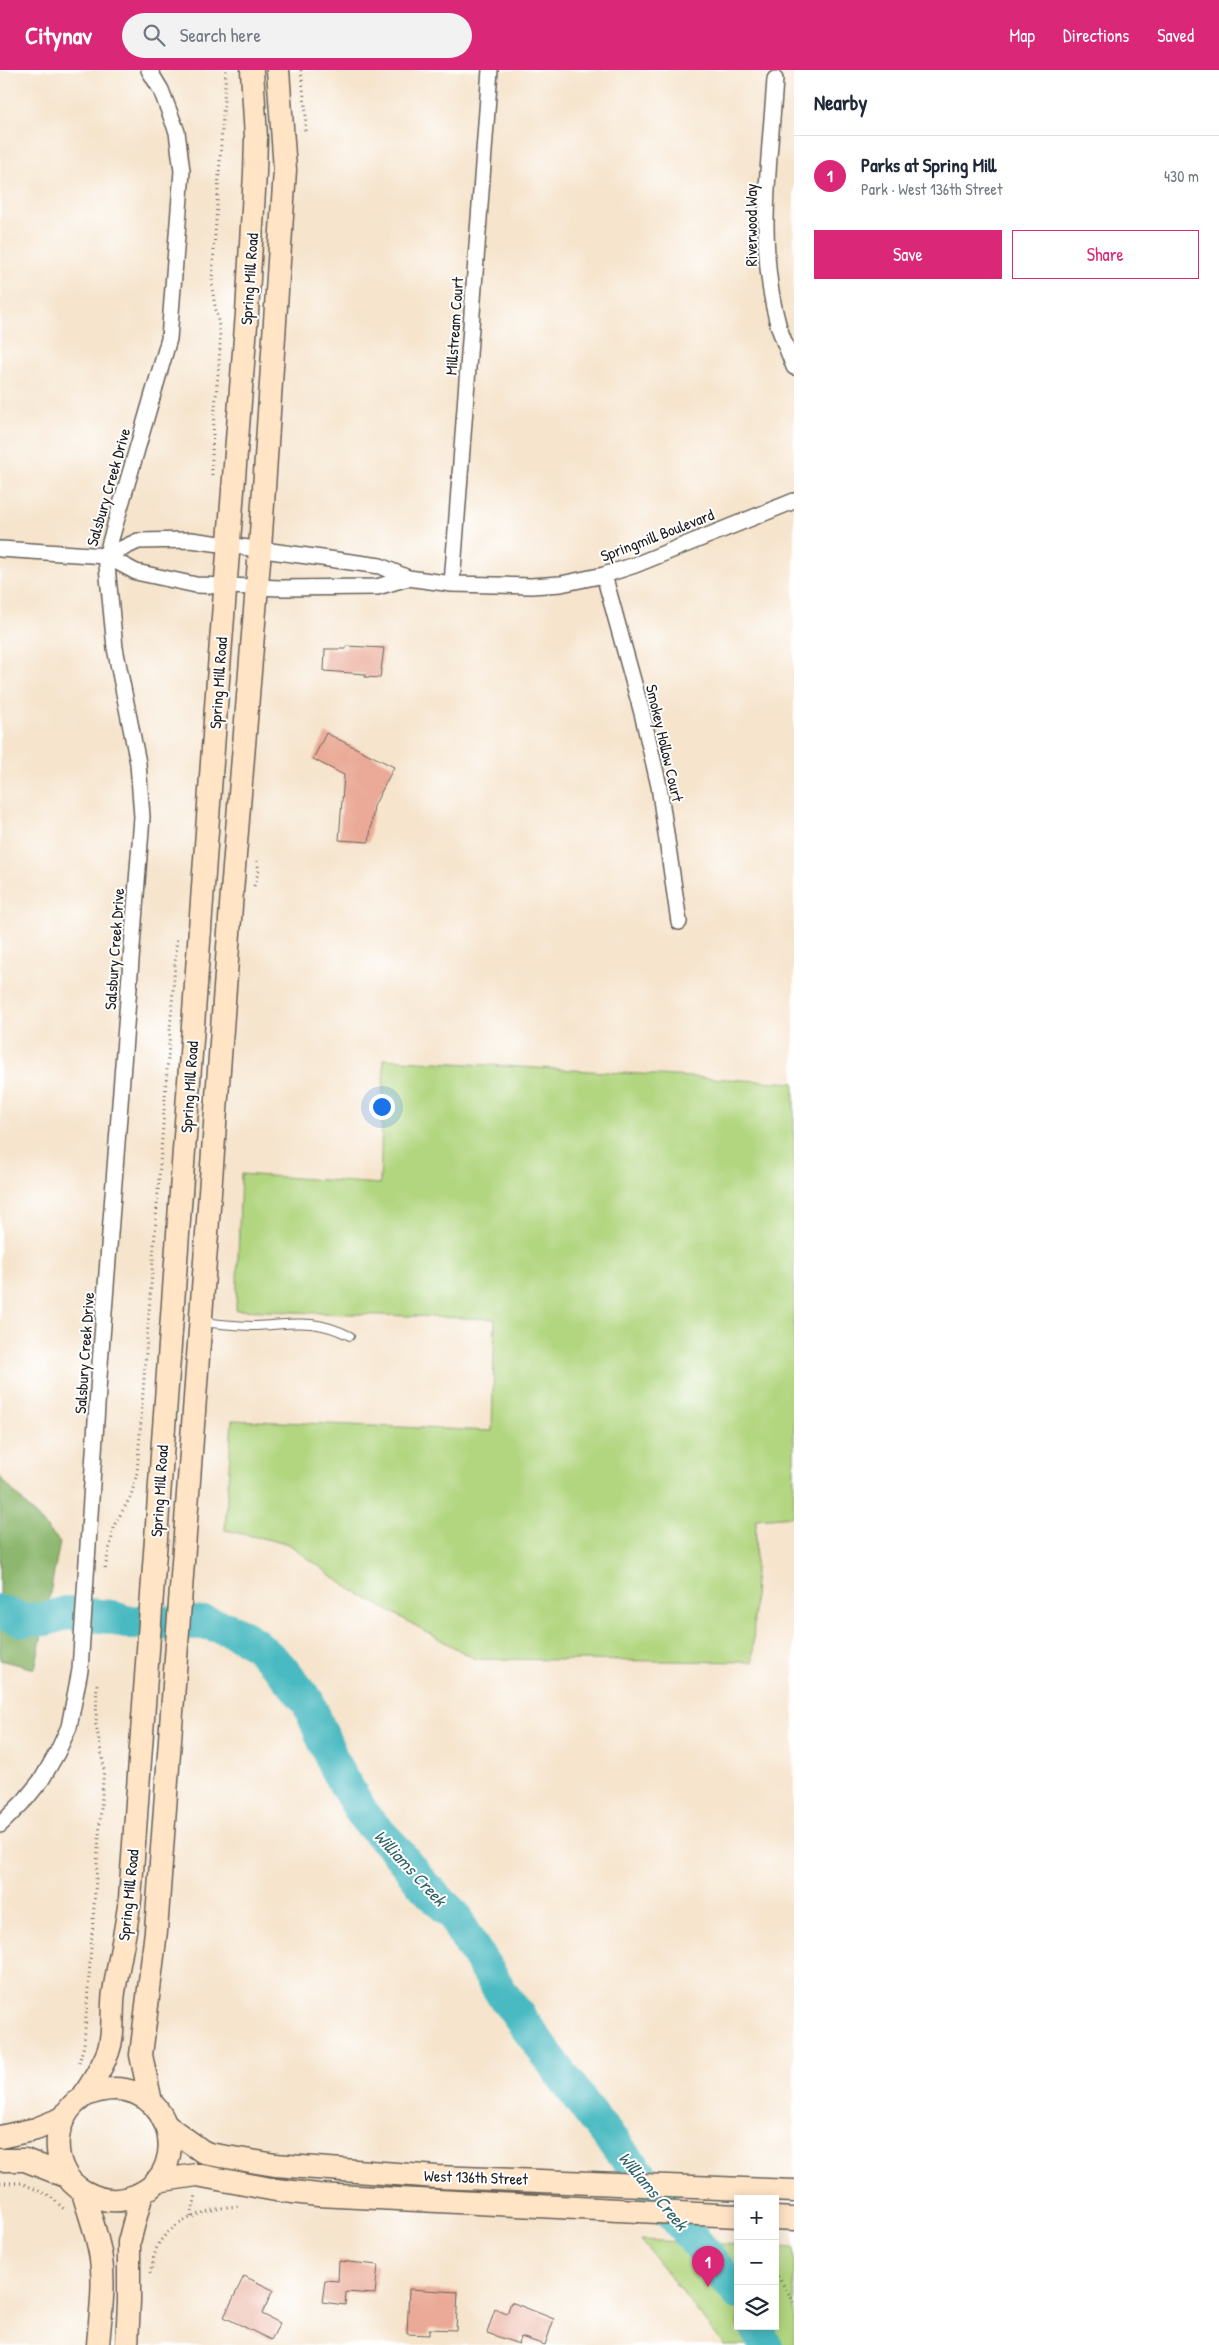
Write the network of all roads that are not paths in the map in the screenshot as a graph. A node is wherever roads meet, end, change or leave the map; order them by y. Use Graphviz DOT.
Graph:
graph roads {
  1 [pos="149,70"];
  2 [pos="252,70"];
  3 [pos="278,70"];
  4 [pos="490,70"];
  5 [pos="775,79"];
  6 [pos="794,367"];
  7 [pos="794,501"];
  8 [pos="245,547"];
  9 [pos="0,549"];
  10 [pos="106,556"];
  11 [pos="604,575"];
  12 [pos="408,578"];
  13 [pos="452,584"];
  14 [pos="241,586"];
  15 [pos="679,922"];
  16 [pos="200,1321"];
  17 [pos="350,1336"];
  18 [pos="0,1825"];
  19 [pos="84,2096"];
  20 [pos="150,2102"];
  21 [pos="63,2118"];
  22 [pos="167,2126"];
  23 [pos="0,2137"];
  24 [pos="0,2160"];
  25 [pos="66,2176"];
  26 [pos="149,2187"];
  27 [pos="794,2191"];
  28 [pos="83,2192"];
  29 [pos="734,2216"];
  30 [pos="779,2218"];
  31 [pos="794,2219"];
  32 [pos="98,2345"];
  33 [pos="127,2345"];
  1 -- 10 [label="street, Salsbury Creek Drive"];
  2 -- 8 [label="street, Spring Mill Road"];
  3 -- 8 [label="street, Spring Mill Road"];
  4 -- 13 [label="street, Millstream Court"];
  5 -- 6 [label="street, Riverwood Way"];
  7 -- 11 [label="street, Springmill Boulevard"];
  8 -- 10 [label="street, Springmill Boulevard"];
  8 -- 12 [label="street, Springmill Boulevard"];
  8 -- 14 [label="street, Spring Mill Road"];
  8 -- 14 [label="street, Spring Mill Road"];
  9 -- 10 [label="street"];
  10 -- 14 [label="street, Springmill Boulevard"];
  10 -- 18 [label="street, Salsbury Creek Drive"];
  11 -- 13 [label="street, Springmill Boulevard"];
  11 -- 15 [label="street, Smokey Hollow Court"];
  12 -- 13 [label="street, Springmill Boulevard"];
  12 -- 14 [label="street, Springmill Boulevard"];
  14 -- 16 [label="street, Spring Mill Road"];
  14 -- 19 [label="street, Spring Mill Road"];
  16 -- 17 [label="lane"];
  16 -- 20 [label="street, Spring Mill Road"];
  19 -- 20 [label="street"];
  19 -- 21 [label="street"];
  20 -- 22 [label="street"];
  21 -- 23 [label="street"];
  21 -- 25 [label="street"];
  22 -- 26 [label="street"];
  22 -- 27 [label="street, West 136th Street"];
  24 -- 25 [label="street"];
  25 -- 28 [label="street"];
  26 -- 28 [label="street"];
  26 -- 29 [label="street, West 136th Street"];
  26 -- 33 [label="street"];
  28 -- 32 [label="street"];
  30 -- 31 [label="street"];
}
